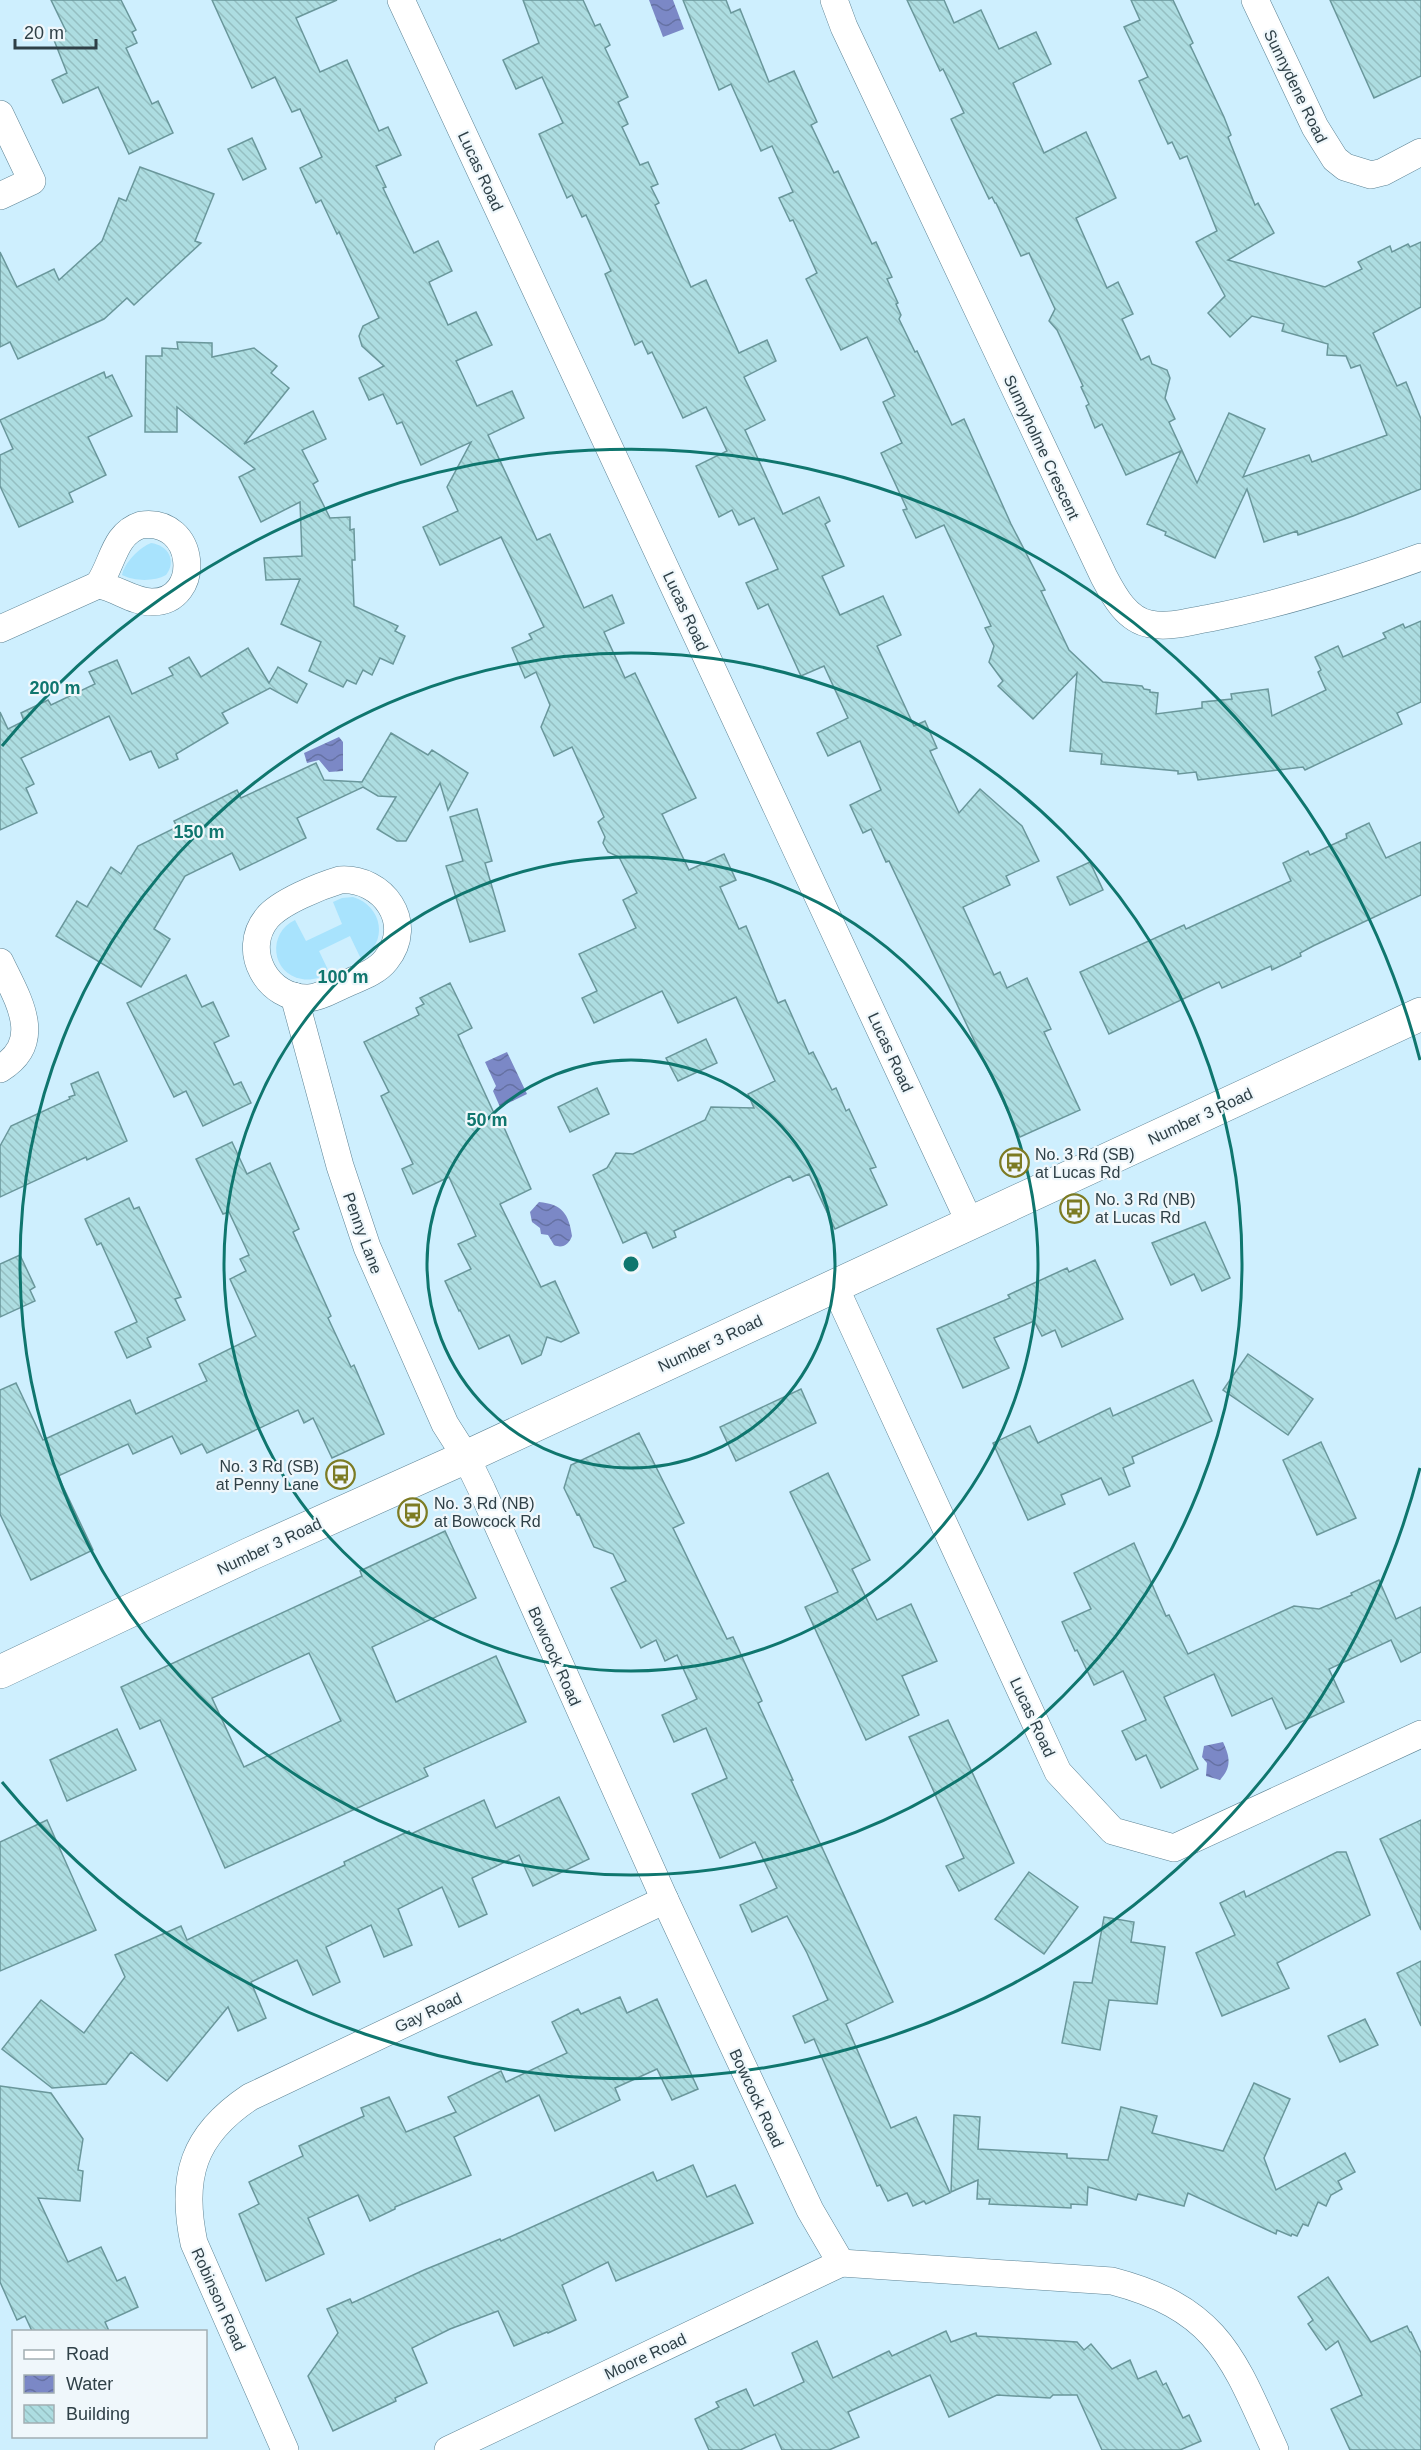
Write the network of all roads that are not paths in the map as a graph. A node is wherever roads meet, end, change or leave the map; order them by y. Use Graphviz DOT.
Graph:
graph roads {
  1 [pos="401,0"];
  2 [pos="834,0"];
  3 [pos="1255,0"];
  4 [pos="0,114"];
  5 [pos="1421,152"];
  6 [pos="0,196"];
  7 [pos="1421,557"];
  8 [pos="98,585"];
  9 [pos="0,629"];
  10 [pos="0,962"];
  11 [pos="294,996"];
  12 [pos="1421,1014"];
  13 [pos="0,1070"];
  14 [pos="970,1223"];
  15 [pos="834,1285"];
  16 [pos="466,1457"];
  17 [pos="0,1672"];
  18 [pos="1421,1734"];
  19 [pos="665,1900"];
  20 [pos="204,2142"];
  21 [pos="841,2263"];
  22 [pos="285,2450"];
  23 [pos="448,2450"];
  24 [pos="1275,2450"];
  1 -- 14 [label="street, Lucas Road"];
  2 -- 7 [label="street, Sunnyholme Crescent"];
  3 -- 5 [label="street, Sunnydene Road"];
  4 -- 6 [label="street"];
  8 -- 9 [label="street"];
  10 -- 13 [label="street"];
  11 -- 11 [label="street"];
  11 -- 16 [label="street, Penny Lane"];
  12 -- 14 [label="main road, Number 3 Road"];
  14 -- 15 [label="main road, Number 3 Road"];
  15 -- 16 [label="main road, Number 3 Road"];
  15 -- 18 [label="street, Lucas Road"];
  16 -- 17 [label="main road, Number 3 Road"];
  16 -- 19 [label="street, Bowcock Road"];
  19 -- 20 [label="street, Gay Road"];
  19 -- 21 [label="street, Bowcock Road"];
  20 -- 22 [label="street, Robinson Road"];
  21 -- 23 [label="street, Moore Road"];
  21 -- 24 [label="street"];
}
